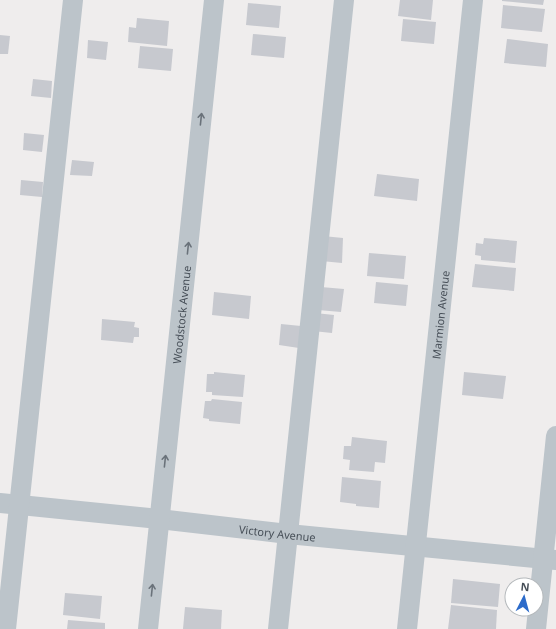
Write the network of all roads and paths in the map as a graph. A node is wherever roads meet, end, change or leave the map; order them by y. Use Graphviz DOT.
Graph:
graph roads {
  1 [pos="73,0"];
  2 [pos="214,0"];
  3 [pos="344,0"];
  4 [pos="473,0"];
  5 [pos="556,436"];
  6 [pos="0,503"];
  7 [pos="20,505"];
  8 [pos="159,519"];
  9 [pos="288,534"];
  10 [pos="416,546"];
  11 [pos="550,560"];
  12 [pos="6,629"];
  13 [pos="148,629"];
  14 [pos="278,629"];
  15 [pos="407,629"];
  16 [pos="536,629"];
  1 -- 7 [label="street"];
  8 -- 2 [label="street, Woodstock Avenue, one-way"];
  3 -- 9 [label="street"];
  4 -- 10 [label="street, Marmion Avenue"];
  5 -- 11 [label="street"];
  6 -- 7 [label="street, Victory Avenue"];
  7 -- 8 [label="street, Victory Avenue"];
  7 -- 12 [label="street"];
  8 -- 9 [label="street, Victory Avenue"];
  13 -- 8 [label="street, Woodstock Avenue, one-way"];
  9 -- 10 [label="street, Victory Avenue"];
  9 -- 14 [label="street"];
  10 -- 11 [label="street, Victory Avenue"];
  10 -- 15 [label="street, Marmion Avenue"];
  11 -- 16 [label="street"];
}
